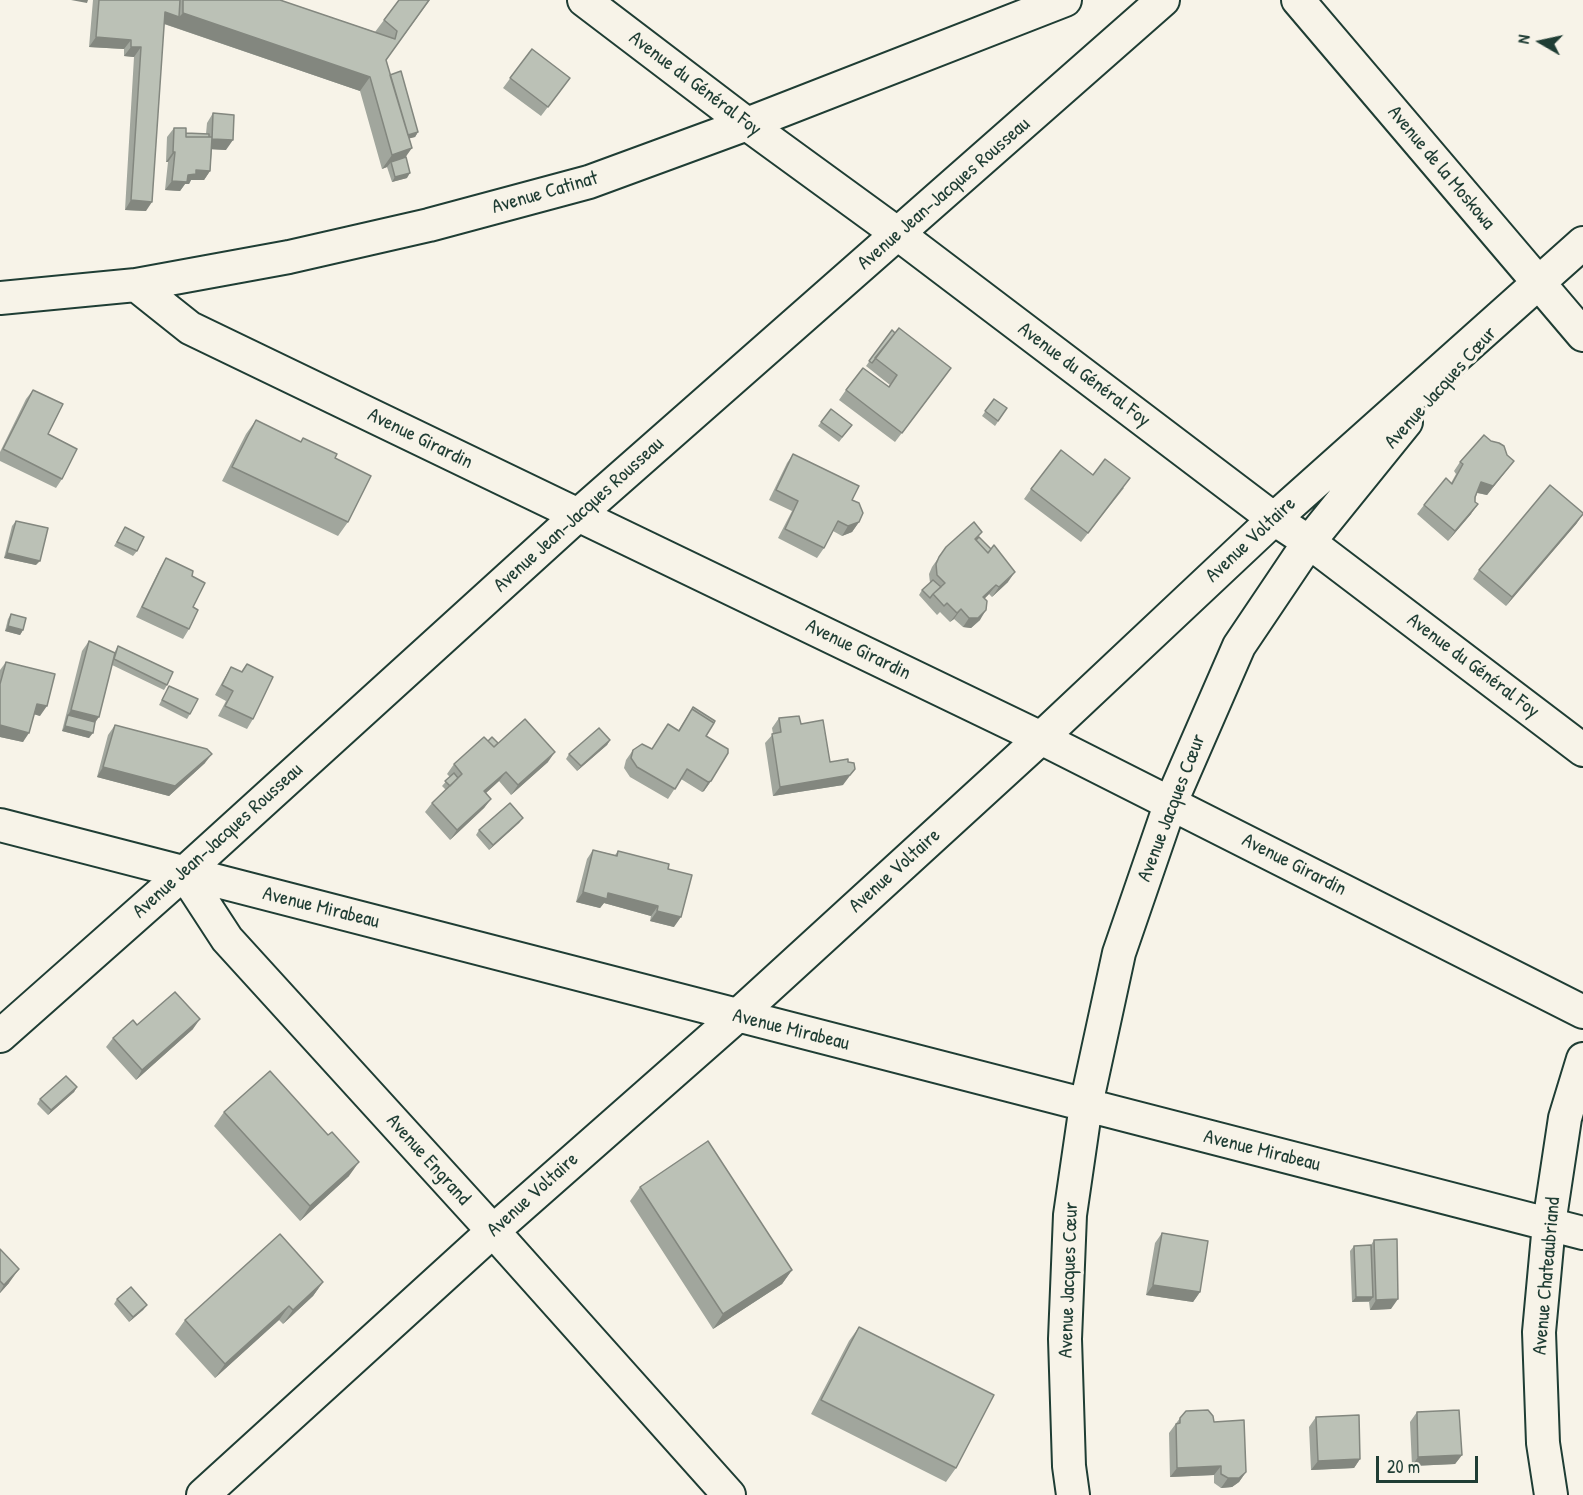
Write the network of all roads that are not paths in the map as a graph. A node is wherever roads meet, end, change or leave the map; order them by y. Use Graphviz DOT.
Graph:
graph roads {
  1 [pos="584,0"];
  2 [pos="1065,0"];
  3 [pos="1163,0"];
  4 [pos="1298,0"];
  5 [pos="747,124"];
  6 [pos="898,234"];
  7 [pos="1583,243"];
  8 [pos="1583,252"];
  9 [pos="1539,283"];
  10 [pos="136,285"];
  11 [pos="0,298"];
  12 [pos="1583,335"];
  13 [pos="578,515"];
  14 [pos="1274,519"];
  15 [pos="1309,542"];
  16 [pos="1041,738"];
  17 [pos="1583,750"];
  18 [pos="1171,802"];
  19 [pos="0,825"];
  20 [pos="184,873"];
  21 [pos="1583,1012"];
  22 [pos="737,1016"];
  23 [pos="0,1036"];
  24 [pos="1583,1059"];
  25 [pos="1086,1105"];
  26 [pos="1549,1224"];
  27 [pos="493,1231"];
  28 [pos="1583,1233"];
  29 [pos="203,1495"];
  30 [pos="729,1495"];
  31 [pos="1073,1495"];
  32 [pos="1551,1495"];
  1 -- 5 [label="street, Avenue du Général Foy"];
  2 -- 5 [label="street, Avenue Catinat"];
  3 -- 6 [label="street, Avenue Jean-Jacques Rousseau"];
  4 -- 9 [label="street, Avenue de la Moskowa"];
  5 -- 6 [label="street, Avenue du Général Foy"];
  5 -- 10 [label="street, Avenue Catinat"];
  6 -- 13 [label="street, Avenue Jean-Jacques Rousseau"];
  6 -- 14 [label="street, Avenue du Général Foy"];
  7 -- 9 [label="street, Avenue Voltaire"];
  8 -- 9 [label="street, Avenue Jacques Cœur"];
  9 -- 12 [label="street, Avenue de la Moskowa"];
  9 -- 14 [label="street, Avenue Voltaire"];
  9 -- 15 [label="street, Avenue Jacques Cœur"];
  10 -- 11 [label="street, Avenue Catinat"];
  10 -- 13 [label="street, Avenue Girardin"];
  13 -- 16 [label="street, Avenue Girardin"];
  13 -- 20 [label="street, Avenue Jean-Jacques Rousseau"];
  14 -- 15 [label="street, Avenue du Général Foy"];
  14 -- 16 [label="street, Avenue Voltaire"];
  15 -- 17 [label="street, Avenue du Général Foy"];
  15 -- 18 [label="street, Avenue Jacques Cœur"];
  16 -- 18 [label="street, Avenue Girardin"];
  16 -- 22 [label="street, Avenue Voltaire"];
  18 -- 21 [label="street, Avenue Girardin"];
  18 -- 25 [label="street, Avenue Jacques Cœur"];
  19 -- 20 [label="street, Avenue Mirabeau"];
  20 -- 22 [label="street, Avenue Mirabeau"];
  20 -- 23 [label="street, Avenue Jean-Jacques Rousseau"];
  20 -- 27 [label="street, Avenue Engrand"];
  22 -- 25 [label="street, Avenue Mirabeau"];
  22 -- 27 [label="street, Avenue Voltaire"];
  24 -- 26 [label="street, Avenue Chateaubriand"];
  25 -- 26 [label="street, Avenue Mirabeau"];
  25 -- 31 [label="street, Avenue Jacques Cœur"];
  26 -- 28 [label="street, Avenue Mirabeau"];
  26 -- 32 [label="street, Avenue Chateaubriand"];
  27 -- 29 [label="street, Avenue Voltaire"];
  27 -- 30 [label="street, Avenue Engrand"];
}
